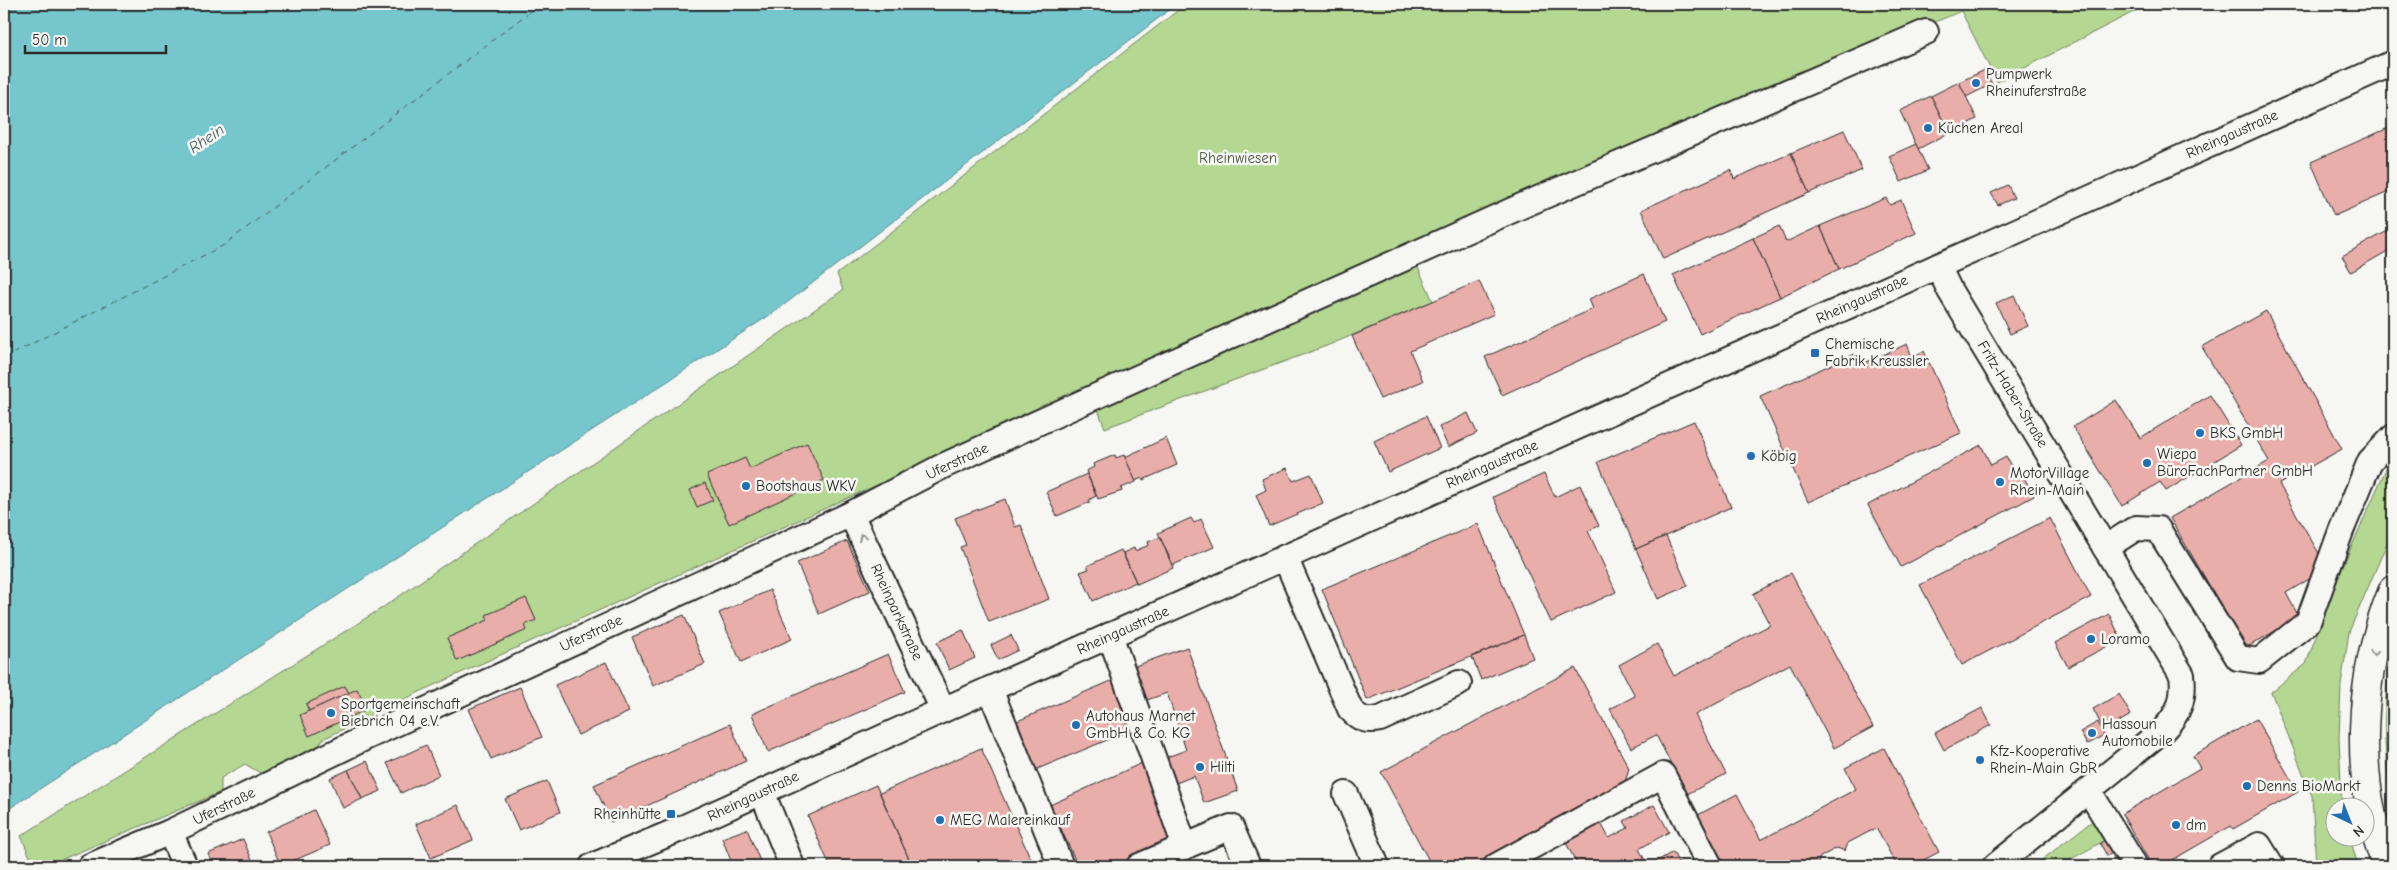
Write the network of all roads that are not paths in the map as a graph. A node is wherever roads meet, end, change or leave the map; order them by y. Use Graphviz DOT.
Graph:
graph roads {
  1 [pos="1926,32"];
  2 [pos="2393,63"];
  3 [pos="1938,266"];
  4 [pos="2393,437"];
  5 [pos="851,514"];
  6 [pos="2105,548"];
  7 [pos="1285,557"];
  8 [pos="2393,590"];
  9 [pos="1110,635"];
  10 [pos="1459,683"];
  11 [pos="990,689"];
  12 [pos="943,710"];
  13 [pos="762,792"];
  14 [pos="2090,792"];
  15 [pos="1346,794"];
  16 [pos="170,832"];
  17 [pos="1185,847"];
  18 [pos="90,866"];
  19 [pos="185,866"];
  20 [pos="592,866"];
  21 [pos="792,866"];
  22 [pos="1061,866"];
  23 [pos="1139,866"];
  24 [pos="1248,866"];
  25 [pos="1377,866"];
  26 [pos="1496,866"];
  27 [pos="1710,866"];
  28 [pos="1995,866"];
  29 [pos="2135,866"];
  30 [pos="2220,866"];
  31 [pos="2272,866"];
  32 [pos="2387,866"];
  1 -- 5 [label="street, Uferstraße"];
  2 -- 3 [label="street, Rheingaustraße"];
  3 -- 6 [label="street, Fritz-Haber-Straße"];
  3 -- 7 [label="street, Rheingaustraße"];
  4 -- 6 [label="street"];
  12 -- 5 [label="street, Rheinparkstraße, one-way"];
  5 -- 16 [label="street, Uferstraße"];
  6 -- 14 [label="street, Fritz-Haber-Straße"];
  7 -- 9 [label="street, Rheingaustraße"];
  7 -- 10 [label="street"];
  8 -- 32 [label="highway, one-way"];
  9 -- 11 [label="street, Rheingaustraße"];
  9 -- 17 [label="street"];
  11 -- 12 [label="street, Rheingaustraße"];
  11 -- 22 [label="street"];
  12 -- 13 [label="street, Rheingaustraße"];
  13 -- 20 [label="street, Rheingaustraße"];
  13 -- 21 [label="street"];
  14 -- 28 [label="street"];
  14 -- 29 [label="street"];
  15 -- 25 [label="street"];
  16 -- 18 [label="street, Uferstraße"];
  16 -- 19 [label="street"];
  17 -- 23 [label="street"];
  17 -- 24 [label="street"];
  26 -- 27 [label="street"];
  30 -- 31 [label="street"];
}
